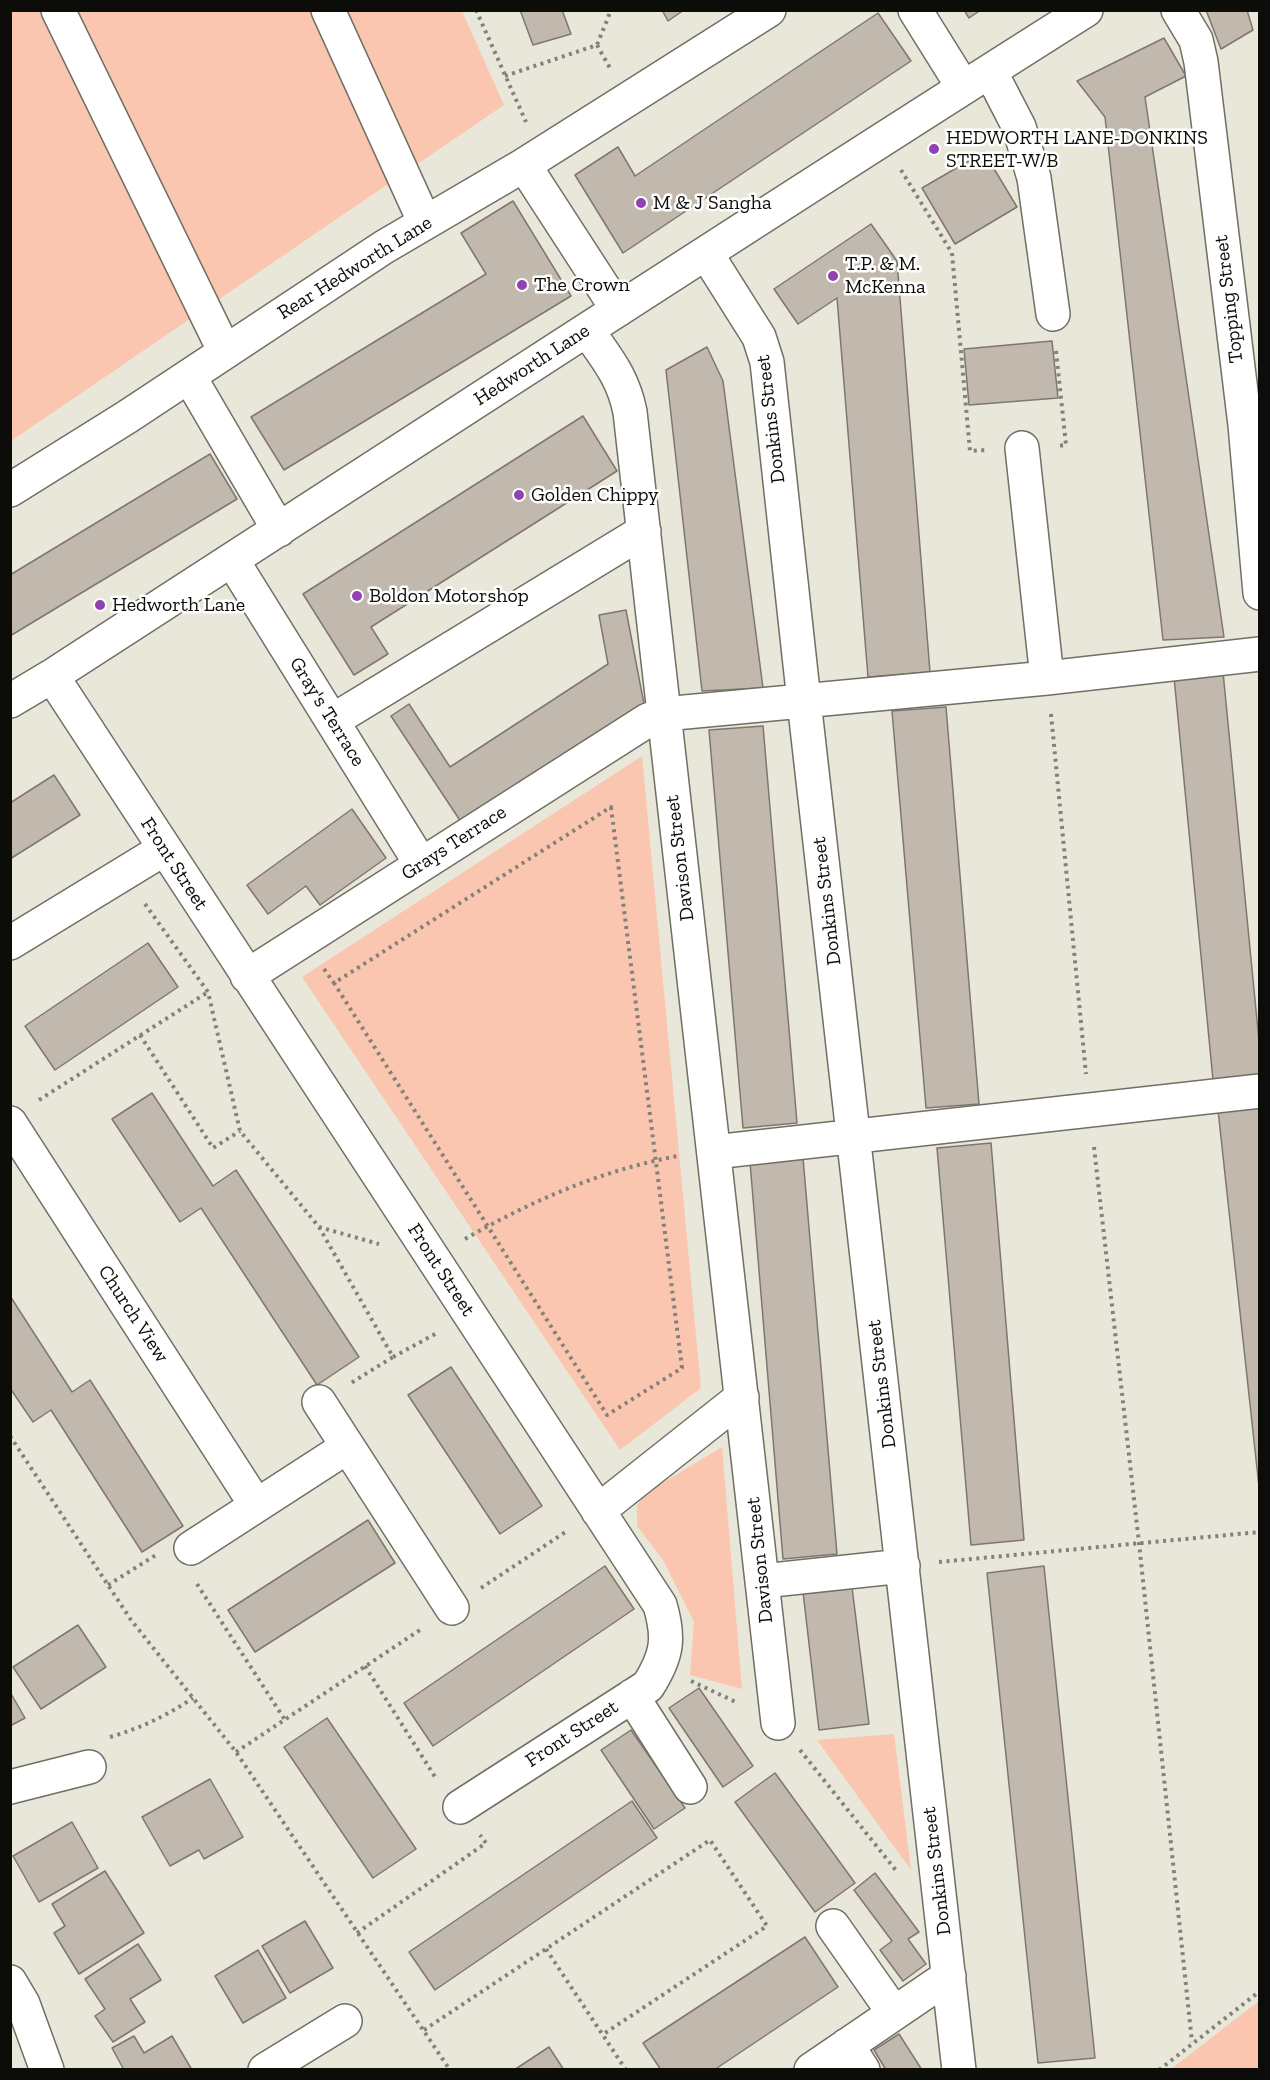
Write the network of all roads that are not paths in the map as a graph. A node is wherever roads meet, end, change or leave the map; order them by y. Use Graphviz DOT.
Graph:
graph roads {
  1 [pos="58,10"];
  2 [pos="328,10"];
  3 [pos="769,10"];
  4 [pos="915,10"];
  5 [pos="1086,10"];
  6 [pos="1178,10"];
  7 [pos="990,71"];
  8 [pos="963,87"];
  9 [pos="532,160"];
  10 [pos="425,223"];
  11 [pos="706,253"];
  12 [pos="618,310"];
  13 [pos="1053,314"];
  14 [pos="587,330"];
  15 [pos="225,352"];
  16 [pos="189,376"];
  17 [pos="1022,448"];
  18 [pos="12,487"];
  19 [pos="279,530"];
  20 [pos="644,531"];
  21 [pos="232,560"];
  22 [pos="1260,593"];
  23 [pos="1260,654"];
  24 [pos="52,676"];
  25 [pos="1047,678"];
  26 [pos="10,701"];
  27 [pos="804,701"];
  28 [pos="664,714"];
  29 [pos="333,721"];
  30 [pos="164,849"];
  31 [pos="421,864"];
  32 [pos="10,943"];
  33 [pos="247,976"];
  34 [pos="1260,1091"];
  35 [pos="20,1115"];
  36 [pos="854,1137"];
  37 [pos="714,1152"];
  38 [pos="742,1397"];
  39 [pos="319,1402"];
  40 [pos="347,1447"];
  41 [pos="256,1505"];
  42 [pos="598,1510"];
  43 [pos="185,1552"];
  44 [pos="903,1566"];
  45 [pos="762,1581"];
  46 [pos="452,1608"];
  47 [pos="632,1696"];
  48 [pos="778,1723"];
  49 [pos="89,1767"];
  50 [pos="690,1786"];
  51 [pos="10,1787"];
  52 [pos="460,1808"];
  53 [pos="833,1926"];
  54 [pos="949,1976"];
  55 [pos="10,1982"];
  56 [pos="894,2013"];
  57 [pos="345,2021"];
  58 [pos="855,2057"];
  59 [pos="47,2070"];
  60 [pos="265,2070"];
  61 [pos="811,2070"];
  62 [pos="959,2070"];
  1 -- 15 [label="street"];
  2 -- 10 [label="street"];
  3 -- 9 [label="street, Rear Hedworth Lane"];
  4 -- 8 [label="street"];
  5 -- 7 [label="street, Hedworth Lane"];
  6 -- 22 [label="street, Topping Street"];
  7 -- 8 [label="street, Hedworth Lane"];
  7 -- 13 [label="street"];
  8 -- 11 [label="street, Hedworth Lane"];
  9 -- 10 [label="street, Rear Hedworth Lane"];
  9 -- 12 [label="street"];
  10 -- 15 [label="street, Rear Hedworth Lane"];
  11 -- 12 [label="street, Hedworth Lane"];
  11 -- 27 [label="street, Donkins Street"];
  12 -- 14 [label="street, Hedworth Lane"];
  14 -- 19 [label="street, Hedworth Lane"];
  14 -- 20 [label="street, Davison Street"];
  15 -- 16 [label="street, Rear Hedworth Lane"];
  16 -- 18 [label="street, Rear Hedworth Lane"];
  16 -- 19 [label="street"];
  17 -- 25 [label="street"];
  19 -- 21 [label="street, Hedworth Lane"];
  20 -- 28 [label="street, Davison Street"];
  20 -- 29 [label="street"];
  21 -- 24 [label="street, Hedworth Lane"];
  21 -- 29 [label="street, Gray's Terrace"];
  23 -- 25 [label="street"];
  24 -- 26 [label="street, Hedworth Lane"];
  24 -- 30 [label="street, Front Street"];
  25 -- 27 [label="street"];
  27 -- 28 [label="street"];
  27 -- 36 [label="street, Donkins Street"];
  28 -- 31 [label="street, Grays Terrace"];
  28 -- 37 [label="street, Davison Street"];
  29 -- 31 [label="street, Gray's Terrace"];
  30 -- 32 [label="street"];
  30 -- 33 [label="street, Front Street"];
  31 -- 33 [label="street, Grays Terrace"];
  33 -- 42 [label="street, Front Street"];
  34 -- 36 [label="street"];
  35 -- 41 [label="street, Church View"];
  36 -- 37 [label="street"];
  36 -- 44 [label="street, Donkins Street"];
  37 -- 38 [label="street, Davison Street"];
  38 -- 42 [label="street"];
  38 -- 45 [label="street, Davison Street"];
  39 -- 40 [label="street"];
  40 -- 41 [label="street"];
  40 -- 46 [label="street"];
  41 -- 43 [label="street"];
  42 -- 47 [label="street, Front Street"];
  44 -- 45 [label="street"];
  44 -- 54 [label="street, Donkins Street"];
  45 -- 48 [label="street, Davison Street"];
  47 -- 50 [label="street"];
  47 -- 52 [label="street, Front Street"];
  49 -- 51 [label="street"];
  53 -- 56 [label="street"];
  54 -- 56 [label="street"];
  54 -- 62 [label="street, Donkins Street"];
  55 -- 59 [label="street"];
  56 -- 58 [label="street"];
  57 -- 60 [label="street"];
  58 -- 61 [label="street"];
}
